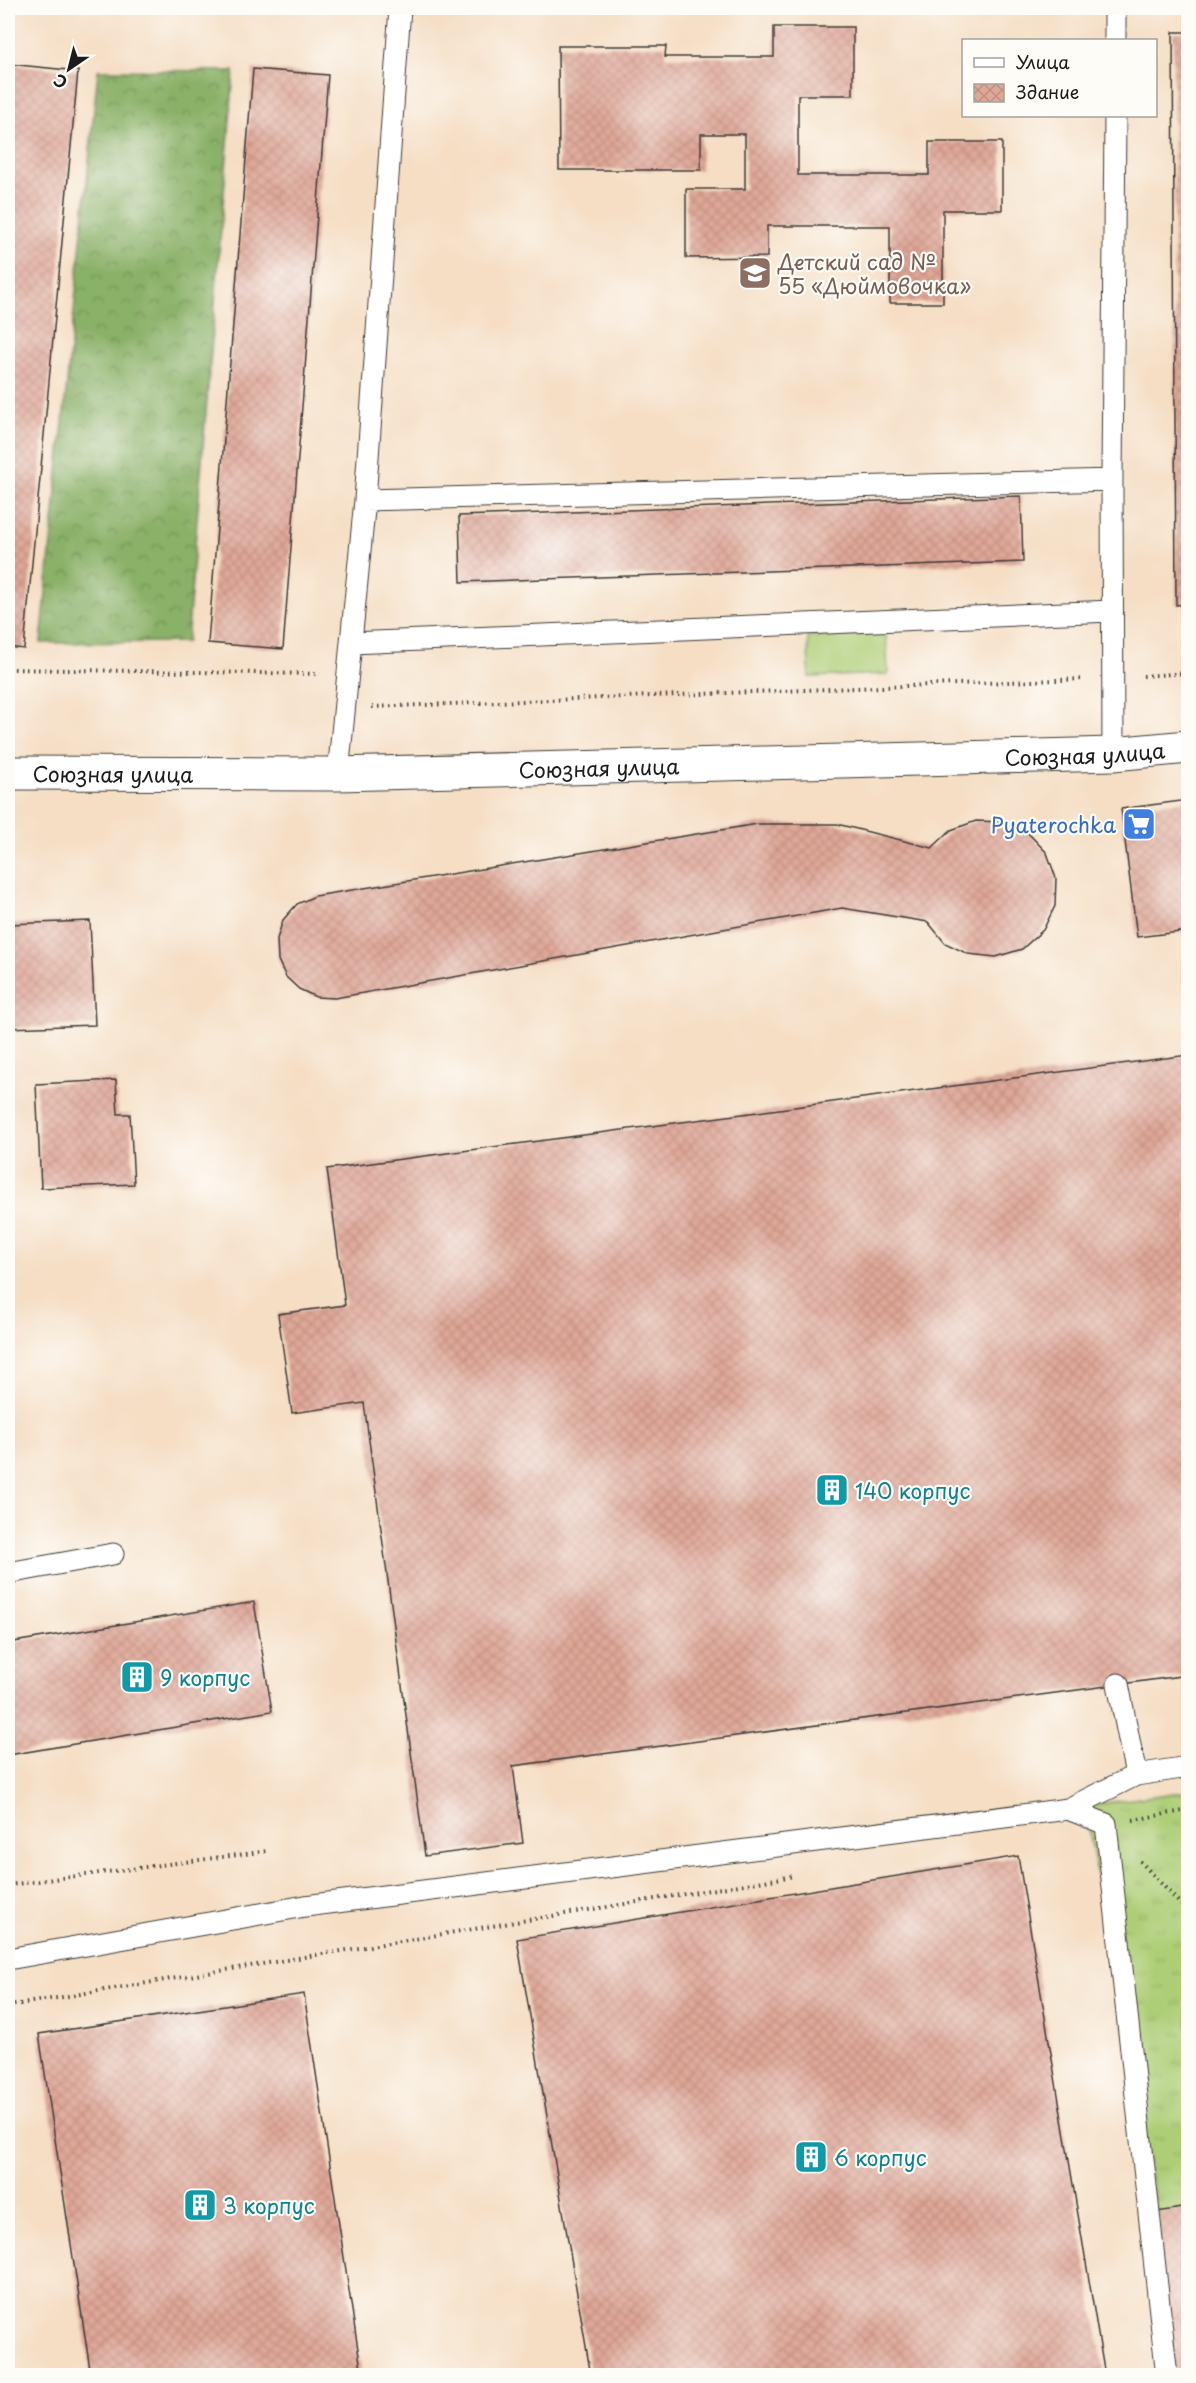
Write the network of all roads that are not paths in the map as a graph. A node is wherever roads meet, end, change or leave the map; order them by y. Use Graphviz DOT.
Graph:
graph roads {
  1 [pos="400,8"];
  2 [pos="1115,8"];
  3 [pos="1115,39"];
  4 [pos="1114,117"];
  5 [pos="1112,480"];
  6 [pos="365,500"];
  7 [pos="1112,611"];
  8 [pos="351,643"];
  9 [pos="1188,747"];
  10 [pos="1113,754"];
  11 [pos="8,772"];
  12 [pos="338,774"];
  13 [pos="113,1554"];
  14 [pos="8,1574"];
  15 [pos="1118,1684"];
  16 [pos="1188,1767"];
  17 [pos="1136,1775"];
  18 [pos="1068,1809"];
  19 [pos="8,1959"];
  20 [pos="1167,2376"];
  1 -- 6 [label="lane"];
  2 -- 3 [label="lane"];
  4 -- 5 [label="lane"];
  5 -- 6 [label="lane"];
  5 -- 7 [label="lane"];
  6 -- 8 [label="lane"];
  7 -- 8 [label="lane"];
  7 -- 10 [label="lane"];
  8 -- 12 [label="lane"];
  9 -- 10 [label="street, Союзная улица"];
  10 -- 12 [label="street, Союзная улица"];
  11 -- 12 [label="street, Союзная улица"];
  13 -- 14 [label="lane"];
  15 -- 17 [label="lane"];
  16 -- 17 [label="lane"];
  17 -- 18 [label="lane"];
  18 -- 19 [label="lane"];
  18 -- 20 [label="lane"];
}
